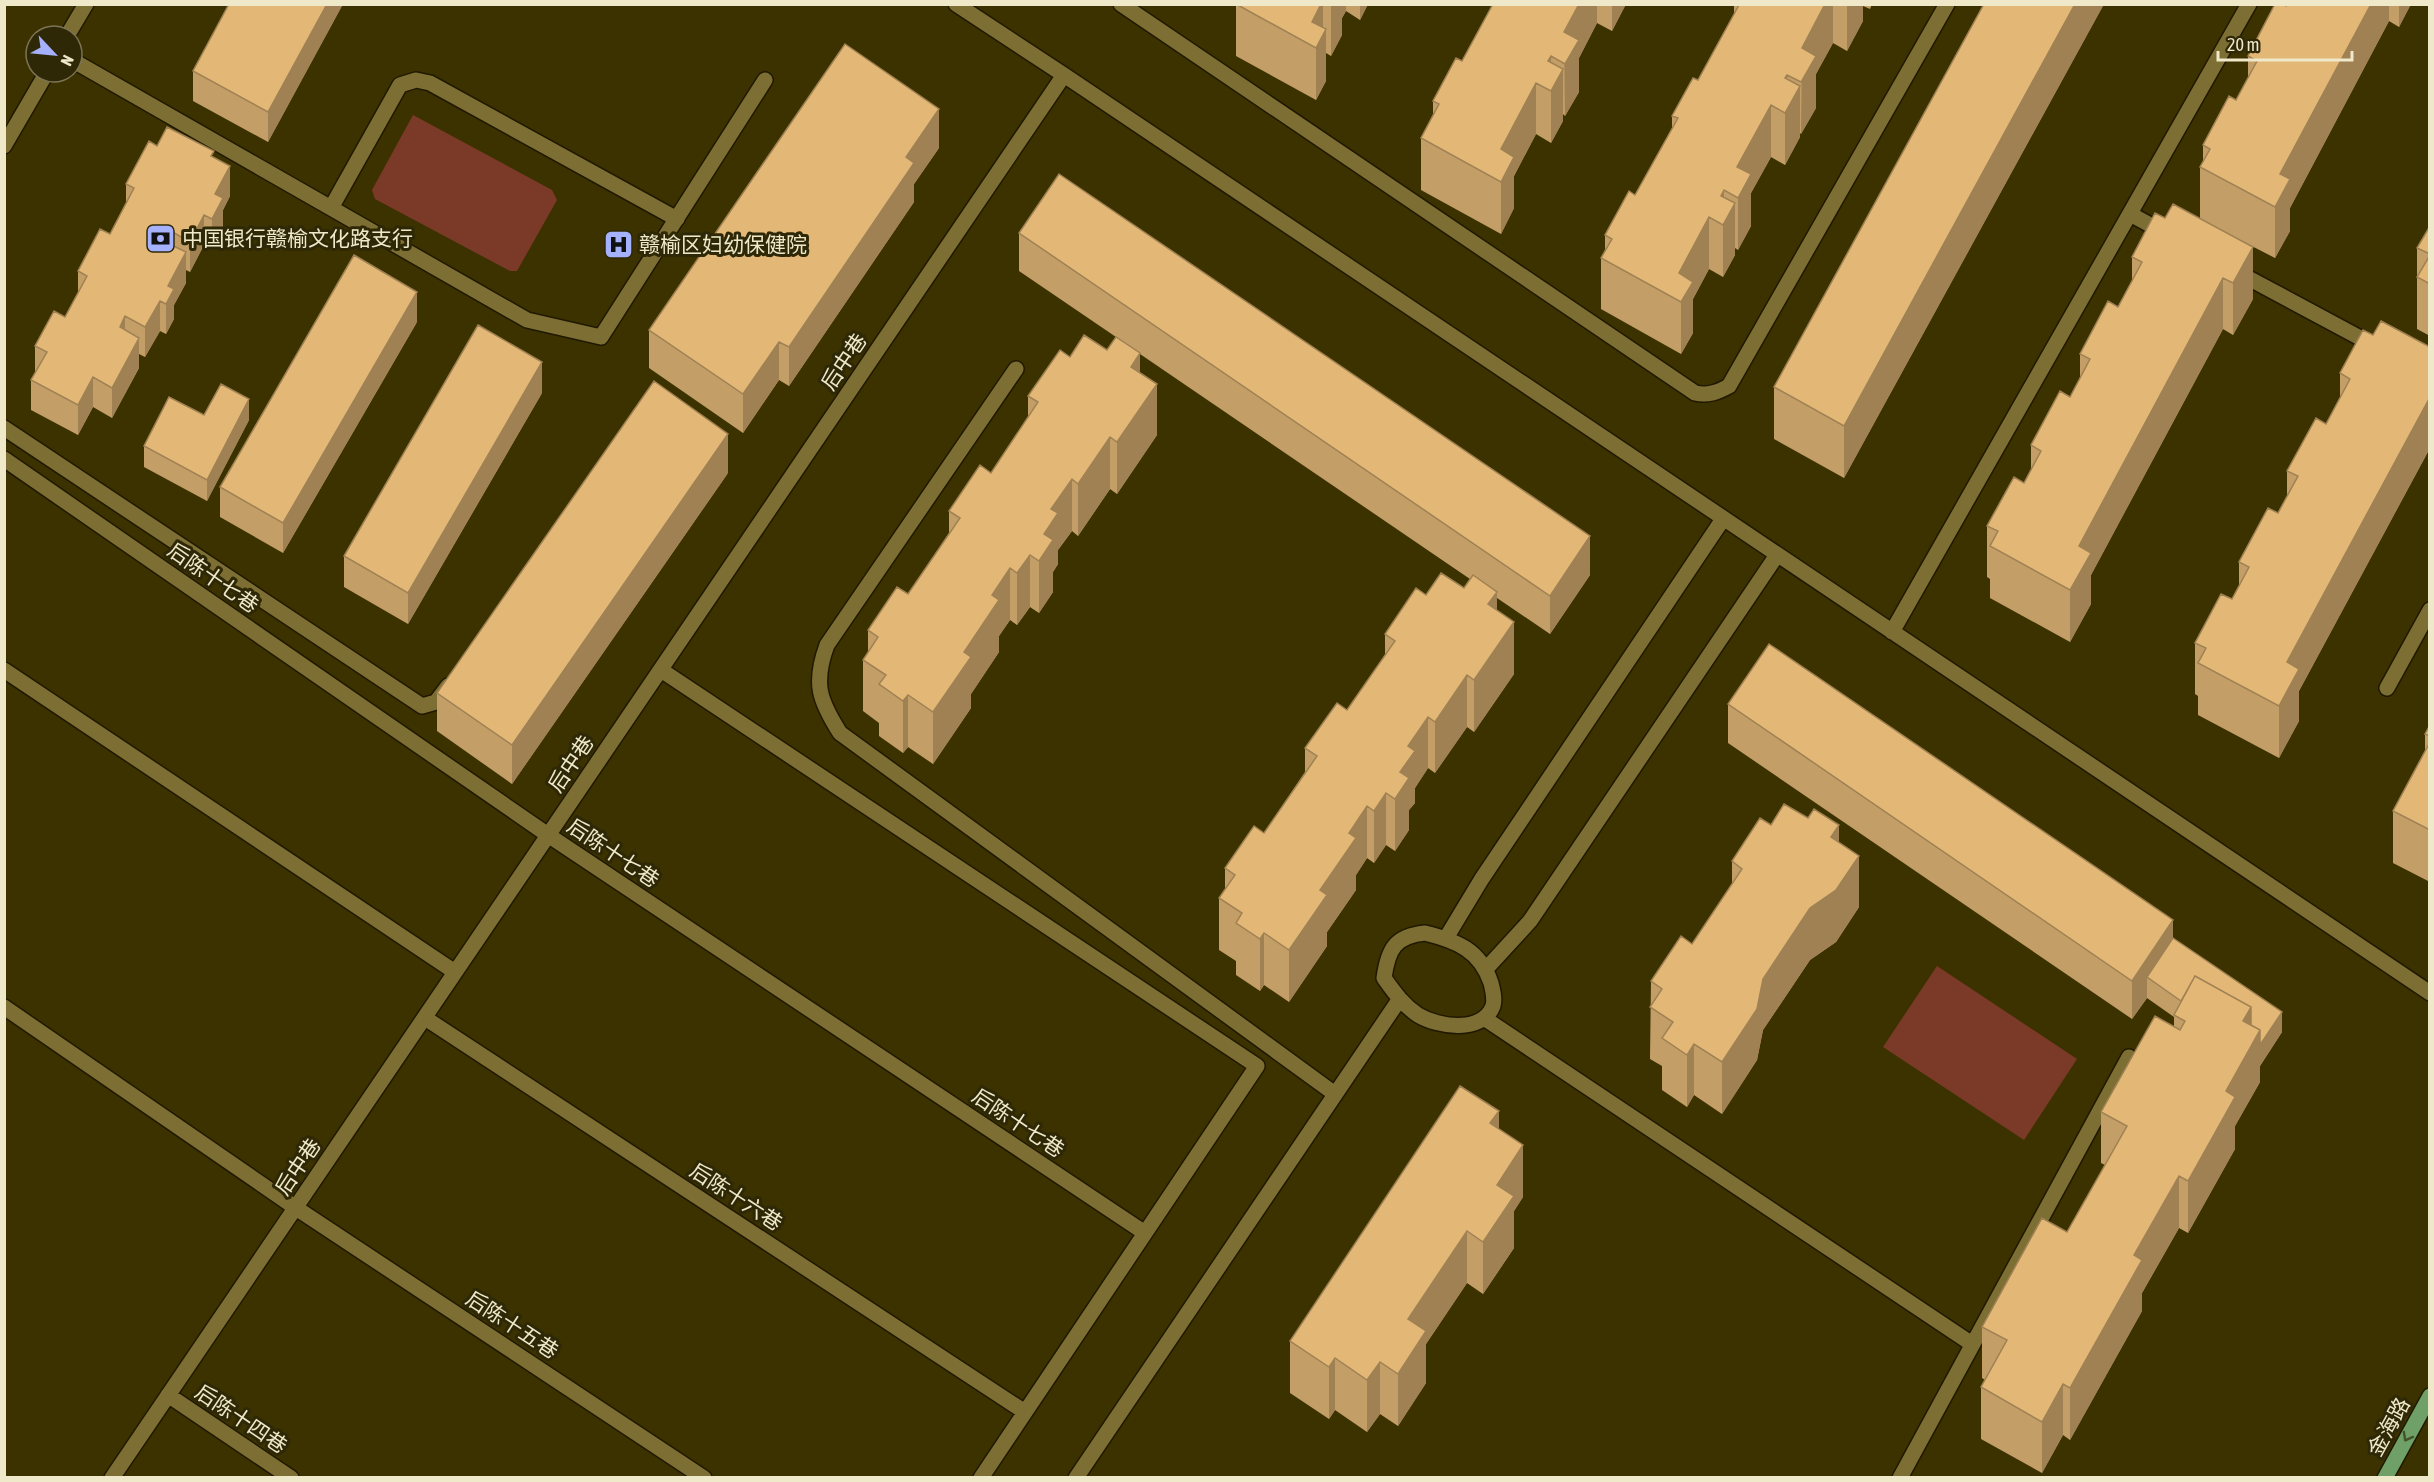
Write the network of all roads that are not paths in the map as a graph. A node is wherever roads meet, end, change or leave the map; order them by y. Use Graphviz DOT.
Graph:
graph roads {
  1 [pos="86,4"];
  2 [pos="956,4"];
  3 [pos="1121,4"];
  4 [pos="1947,4"];
  5 [pos="2249,4"];
  6 [pos="74,24"];
  7 [pos="84,67"];
  8 [pos="1064,75"];
  9 [pos="765,80"];
  10 [pos="40,84"];
  11 [pos="4,146"];
  12 [pos="331,208"];
  13 [pos="2130,214"];
  14 [pos="677,219"];
  15 [pos="2182,242"];
  16 [pos="2223,264"];
  17 [pos="2388,353"];
  18 [pos="1016,369"];
  19 [pos="4,428"];
  20 [pos="4,459"];
  21 [pos="1723,519"];
  22 [pos="1776,555"];
  23 [pos="2430,610"];
  24 [pos="1893,632"];
  25 [pos="4,670"];
  26 [pos="661,670"];
  27 [pos="456,673"];
  28 [pos="2387,688"];
  29 [pos="548,835"];
  30 [pos="1446,938"];
  31 [pos="1486,969"];
  32 [pos="455,972"];
  33 [pos="2430,993"];
  34 [pos="1399,1000"];
  35 [pos="4,1007"];
  36 [pos="424,1018"];
  37 [pos="1484,1018"];
  38 [pos="2128,1057"];
  39 [pos="1335,1094"];
  40 [pos="296,1208"];
  41 [pos="1145,1233"];
  42 [pos="1972,1344"];
  43 [pos="168,1395"];
  44 [pos="2430,1396"];
  45 [pos="1025,1412"];
  46 [pos="112,1478"];
  47 [pos="291,1478"];
  48 [pos="704,1478"];
  49 [pos="981,1478"];
  50 [pos="1076,1478"];
  51 [pos="1900,1478"];
  52 [pos="2385,1478"];
  1 -- 6 [label="street"];
  2 -- 8 [label="street"];
  3 -- 4 [label="street"];
  5 -- 13 [label="street"];
  7 -- 12 [label="street"];
  8 -- 21 [label="street"];
  8 -- 26 [label="street, 后中巷"];
  9 -- 14 [label="street"];
  10 -- 11 [label="street"];
  12 -- 14 [label="street"];
  12 -- 14 [label="street"];
  13 -- 15 [label="street"];
  13 -- 24 [label="street"];
  16 -- 17 [label="street"];
  18 -- 39 [label="street"];
  19 -- 27 [label="street"];
  20 -- 29 [label="street, 后陈十七巷"];
  21 -- 22 [label="street"];
  21 -- 30 [label="street"];
  22 -- 24 [label="street"];
  22 -- 31 [label="street"];
  23 -- 28 [label="street"];
  24 -- 33 [label="street"];
  25 -- 32 [label="street"];
  26 -- 29 [label="street, 后中巷"];
  26 -- 41 [label="street"];
  29 -- 32 [label="street, 后中巷"];
  29 -- 41 [label="street, 后陈十七巷"];
  30 -- 31 [label="street"];
  30 -- 34 [label="street"];
  31 -- 37 [label="street"];
  32 -- 36 [label="street, 后中巷"];
  34 -- 37 [label="street"];
  34 -- 39 [label="street"];
  35 -- 40 [label="street, 后陈十五巷"];
  36 -- 40 [label="street, 后中巷"];
  36 -- 45 [label="street, 后陈十六巷"];
  37 -- 42 [label="street"];
  38 -- 42 [label="street"];
  39 -- 50 [label="street"];
  40 -- 43 [label="street, 后中巷"];
  40 -- 48 [label="street, 后陈十五巷"];
  41 -- 45 [label="street"];
  42 -- 51 [label="street"];
  43 -- 46 [label="street, 后中巷"];
  43 -- 47 [label="street, 后陈十四巷"];
  44 -- 52 [label="main road, 金海路, one-way"];
  45 -- 49 [label="street"];
}
